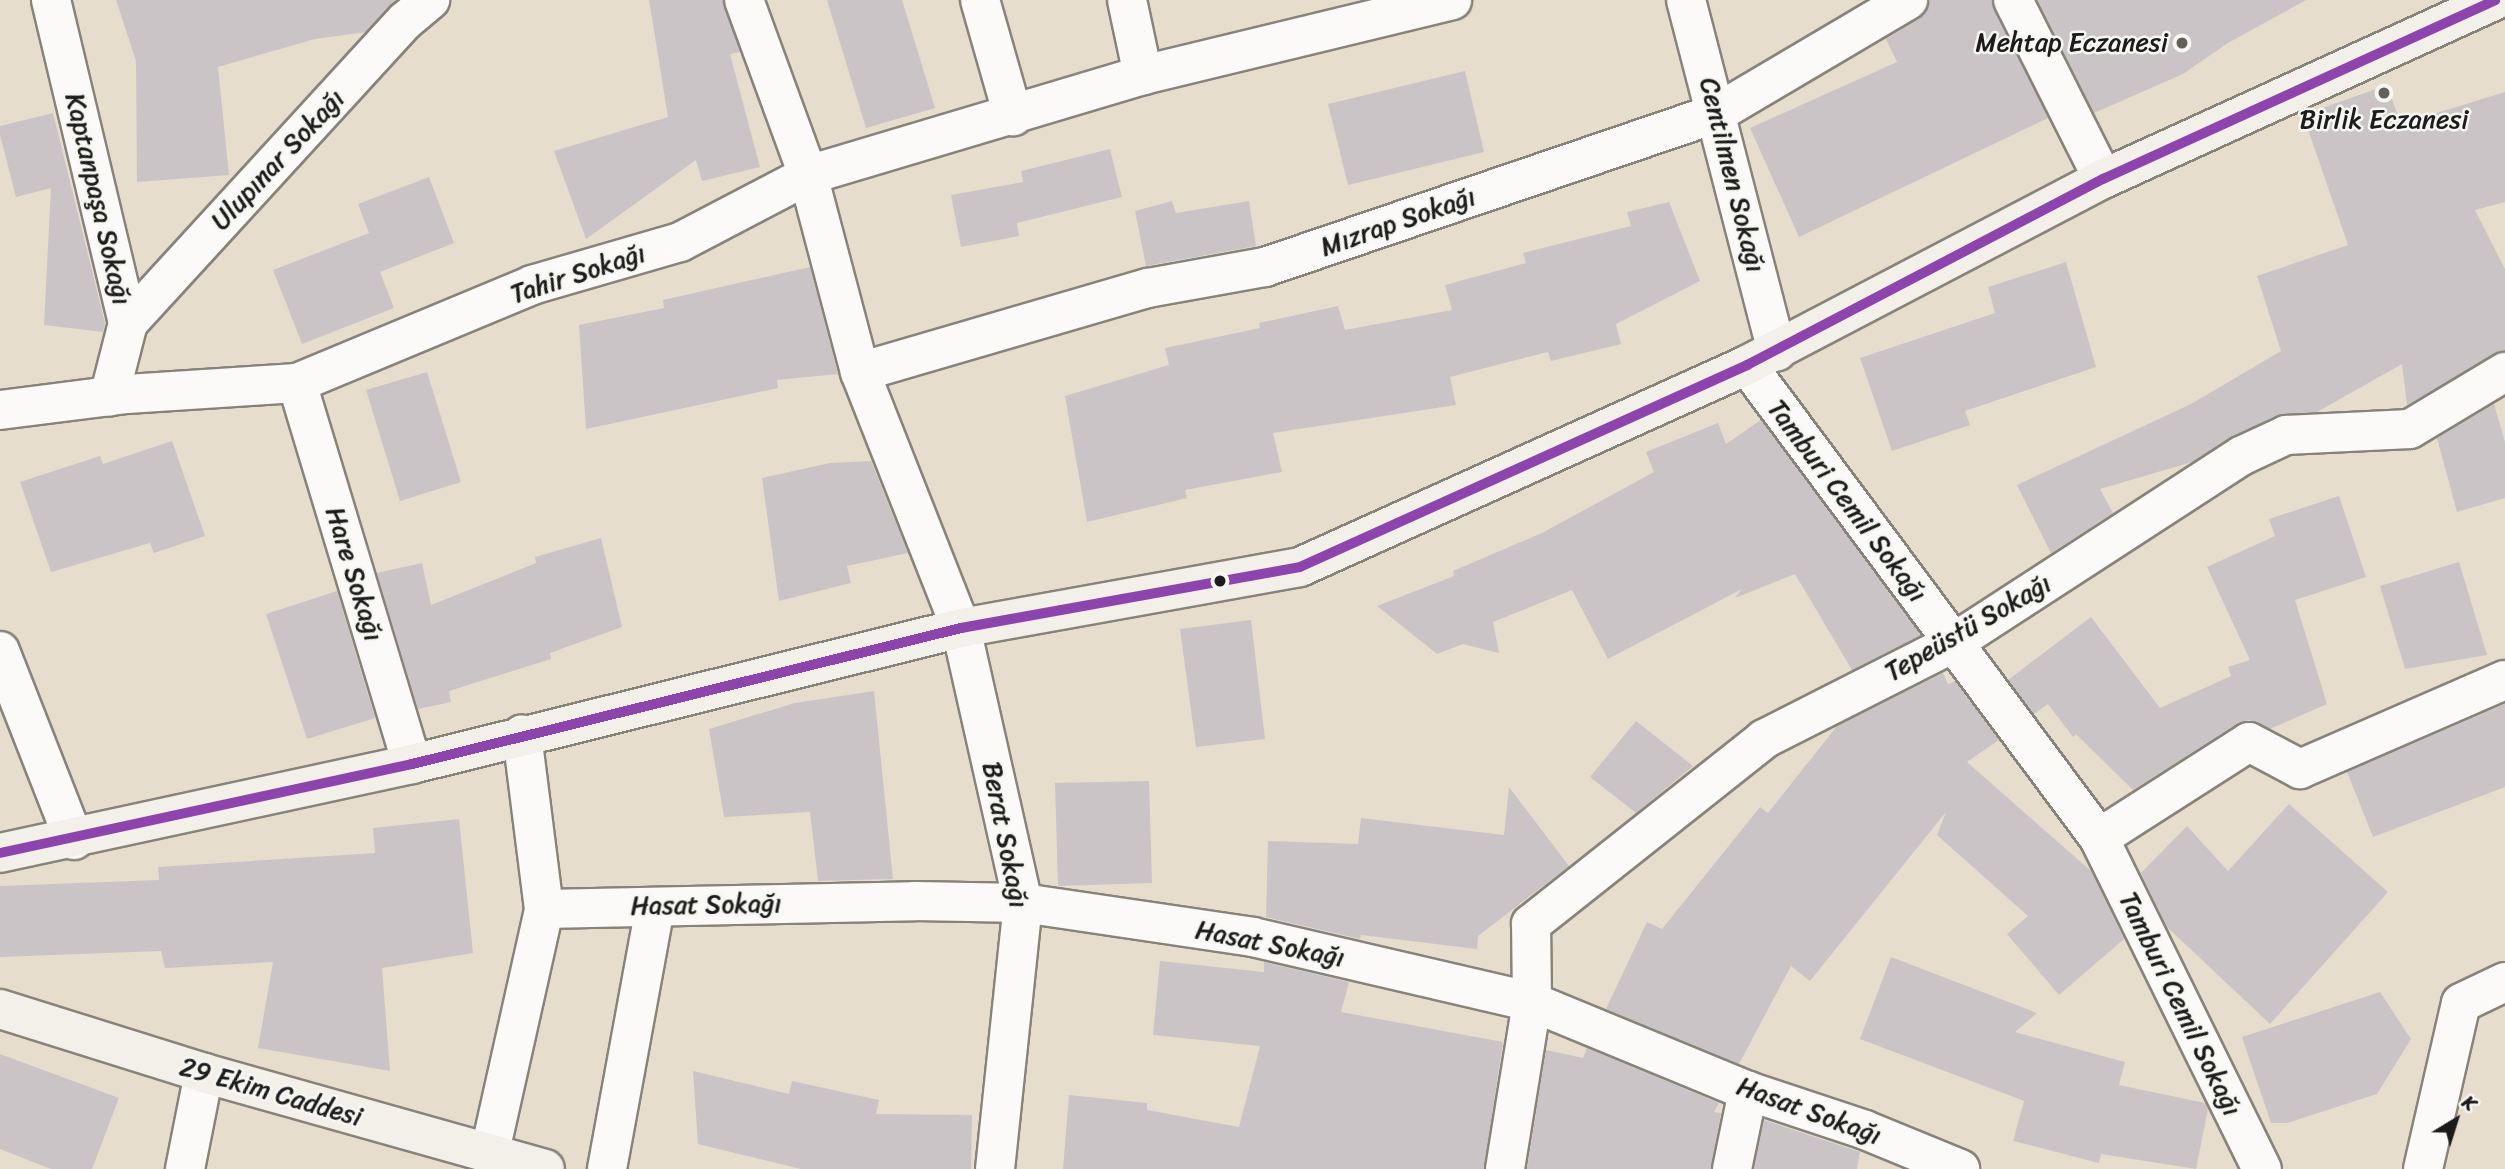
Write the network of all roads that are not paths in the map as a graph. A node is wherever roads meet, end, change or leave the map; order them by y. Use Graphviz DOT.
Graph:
graph roads {
  1 [pos="51,0"];
  2 [pos="430,0"];
  3 [pos="744,0"];
  4 [pos="980,0"];
  5 [pos="1127,0"];
  6 [pos="1452,0"];
  7 [pos="1686,0"];
  8 [pos="1908,0"];
  9 [pos="2014,0"];
  10 [pos="2495,0"];
  11 [pos="1143,75"];
  12 [pos="1717,113"];
  13 [pos="1013,116"];
  14 [pos="808,175"];
  15 [pos="2103,179"];
  16 [pos="128,323"];
  17 [pos="1762,358"];
  18 [pos="860,372"];
  19 [pos="2505,372"];
  20 [pos="297,383"];
  21 [pos="109,397"];
  22 [pos="0,410"];
  23 [pos="961,628"];
  24 [pos="1954,643"];
  25 [pos="0,650"];
  26 [pos="2505,680"];
  27 [pos="522,734"];
  28 [pos="412,764"];
  29 [pos="2099,838"];
  30 [pos="74,840"];
  31 [pos="0,853"];
  32 [pos="1023,903"];
  33 [pos="655,906"];
  34 [pos="544,909"];
  35 [pos="2505,982"];
  36 [pos="1532,1002"];
  37 [pos="0,1009"];
  38 [pos="204,1073"];
  39 [pos="1748,1091"];
  40 [pos="489,1156"];
  41 [pos="185,1169"];
  42 [pos="545,1169"];
  43 [pos="607,1169"];
  44 [pos="995,1169"];
  45 [pos="1506,1169"];
  46 [pos="1732,1169"];
  47 [pos="1960,1169"];
  48 [pos="2262,1169"];
  49 [pos="2423,1169"];
  1 -- 16 [label="street, Kaptanpaşa Sokağı"];
  2 -- 16 [label="street, Ulupınar Sokağı"];
  3 -- 14 [label="street, Berat Sokağı"];
  4 -- 13 [label="street"];
  5 -- 11 [label="street"];
  6 -- 11 [label="street, Tahir Sokağı"];
  7 -- 12 [label="street, Centilmen Sokağı"];
  8 -- 12 [label="street, Mızrap Sokağı"];
  9 -- 15 [label="street"];
  10 -- 15 [label="street"];
  11 -- 13 [label="street, Tahir Sokağı"];
  12 -- 17 [label="street, Centilmen Sokağı"];
  12 -- 18 [label="street, Mızrap Sokağı"];
  13 -- 14 [label="street, Tahir Sokağı"];
  14 -- 18 [label="street, Berat Sokağı"];
  14 -- 20 [label="street, Tahir Sokağı"];
  15 -- 17 [label="street"];
  16 -- 21 [label="street, Kaptanpaşa Sokağı"];
  17 -- 23 [label="street"];
  17 -- 24 [label="street, Tamburi Cemil Sokağı"];
  18 -- 23 [label="street, Berat Sokağı"];
  19 -- 24 [label="street, Tepeüstü Sokağı"];
  20 -- 21 [label="street, Tahir Sokağı"];
  20 -- 28 [label="street, Hare Sokağı"];
  21 -- 22 [label="street, Tahir Sokağı"];
  23 -- 27 [label="street"];
  23 -- 32 [label="street, Berat Sokağı"];
  24 -- 29 [label="street, Tamburi Cemil Sokağı"];
  24 -- 36 [label="street, Tepeüstü Sokağı"];
  25 -- 30 [label="street"];
  26 -- 29 [label="street"];
  27 -- 28 [label="street"];
  27 -- 34 [label="street"];
  28 -- 30 [label="street"];
  29 -- 48 [label="street, Tamburi Cemil Sokağı"];
  30 -- 31 [label="street"];
  32 -- 33 [label="street, Hasat Sokağı"];
  32 -- 36 [label="street, Hasat Sokağı"];
  32 -- 44 [label="street, Berat Sokağı"];
  33 -- 34 [label="street, Hasat Sokağı"];
  33 -- 43 [label="street"];
  34 -- 40 [label="street"];
  35 -- 49 [label="street"];
  36 -- 39 [label="street, Hasat Sokağı"];
  36 -- 45 [label="street"];
  37 -- 38 [label="street, 29 Ekim Caddesi"];
  38 -- 40 [label="street, 29 Ekim Caddesi"];
  38 -- 41 [label="street"];
  39 -- 46 [label="street"];
  39 -- 47 [label="street, Hasat Sokağı"];
  40 -- 42 [label="street, 29 Ekim Caddesi"];
}
